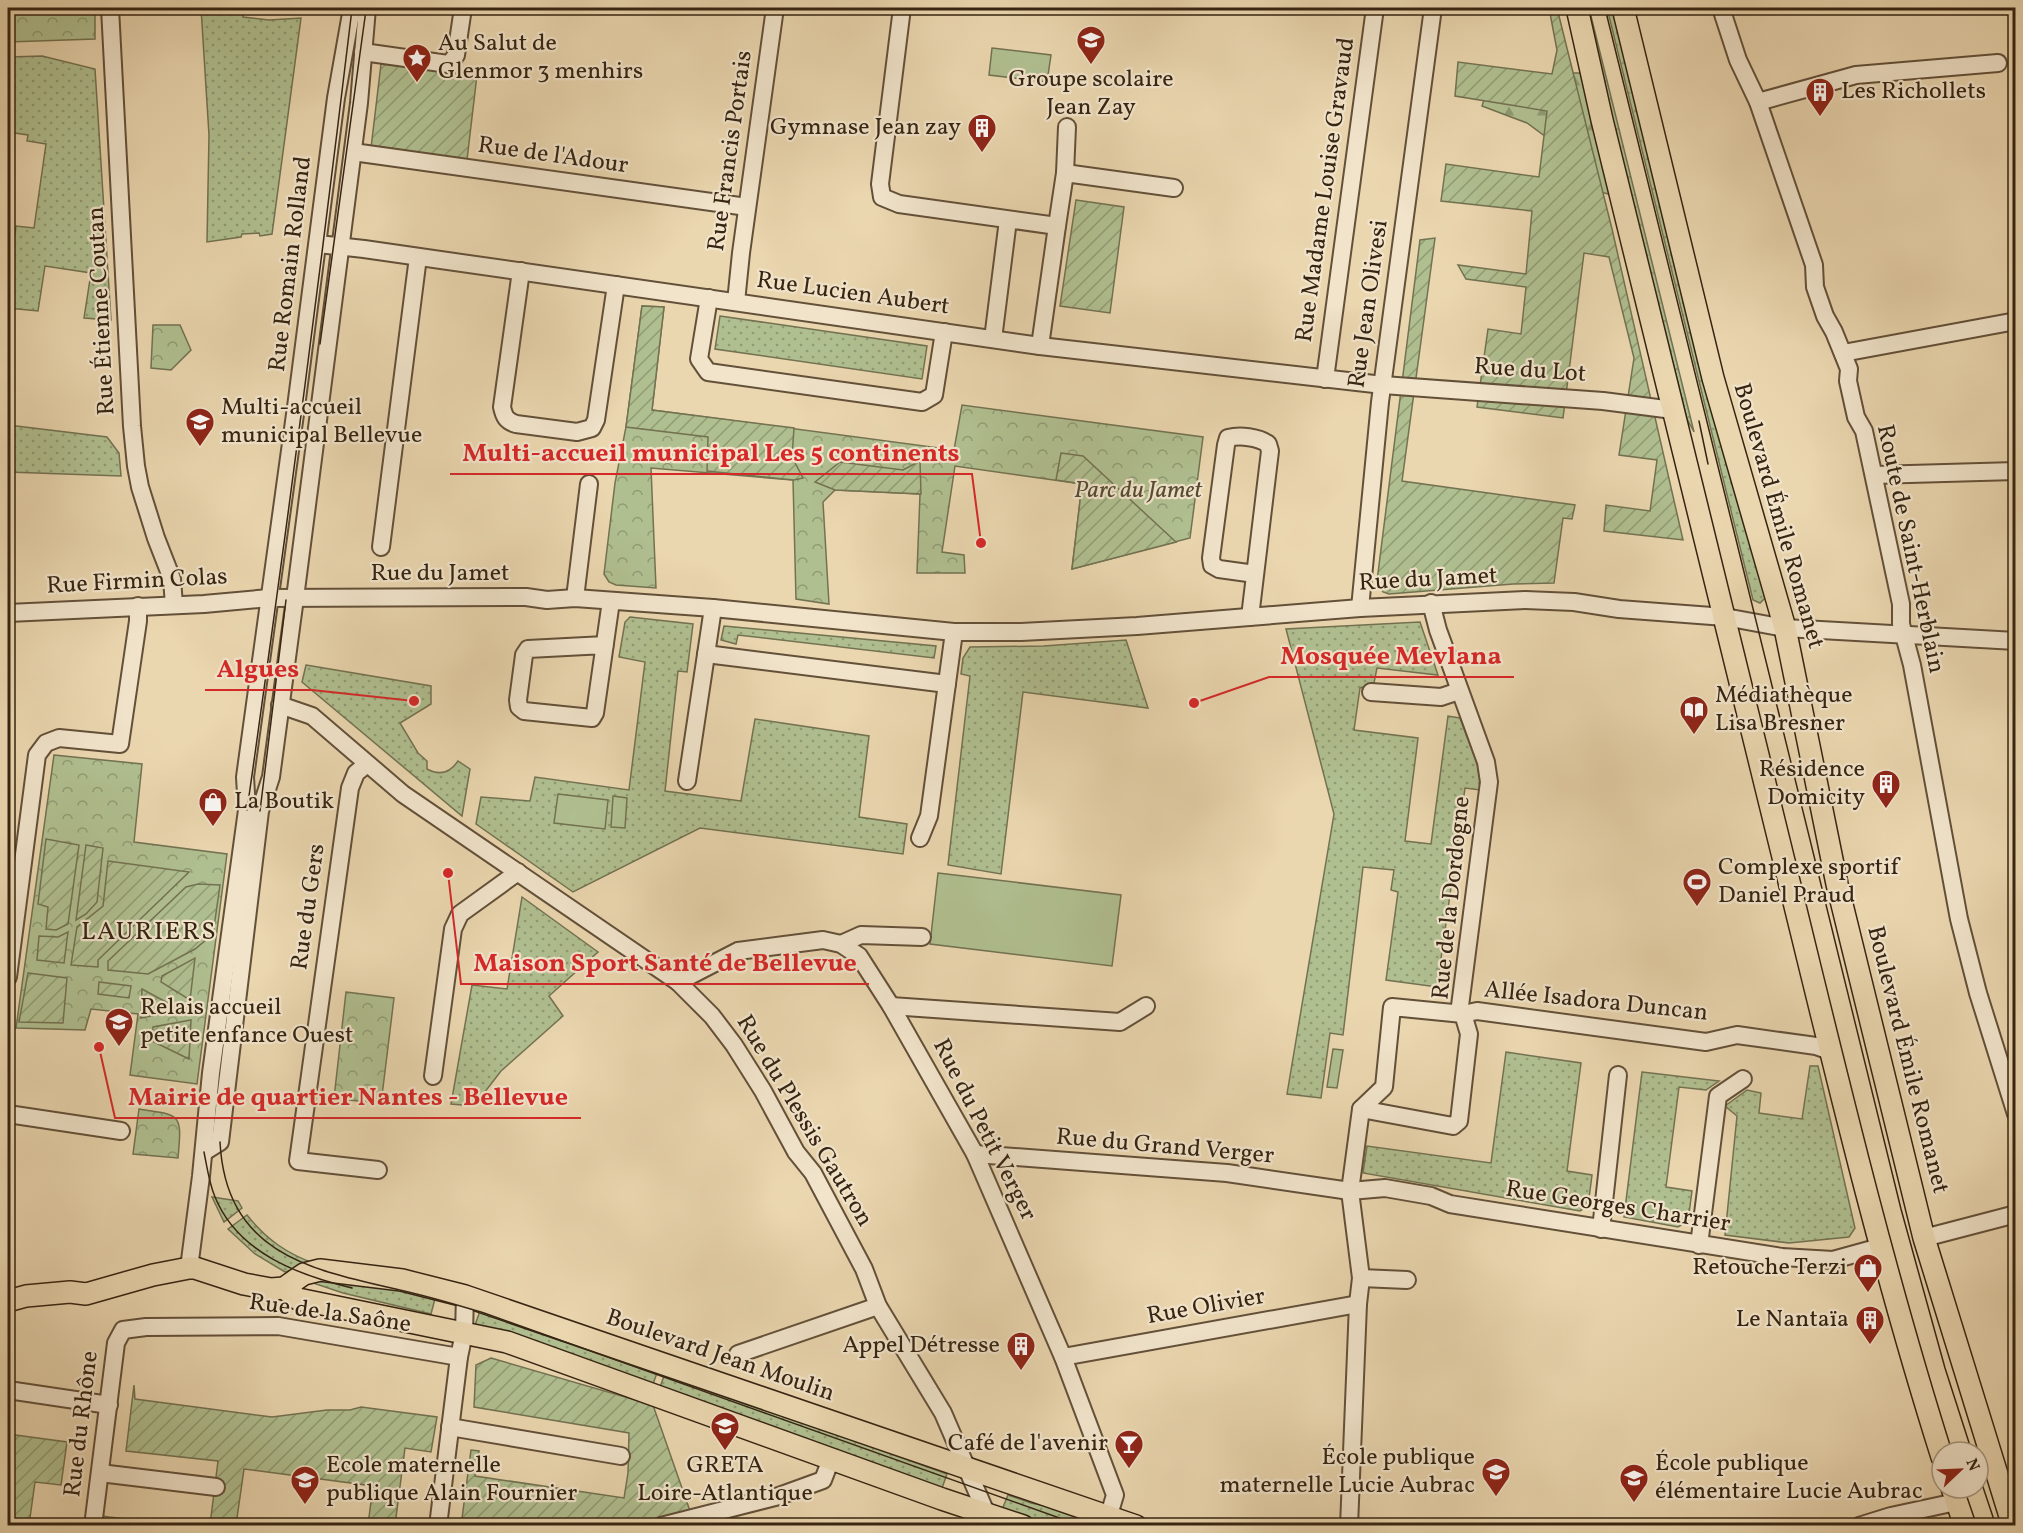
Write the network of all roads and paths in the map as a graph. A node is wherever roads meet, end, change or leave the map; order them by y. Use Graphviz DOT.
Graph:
graph roads {
  1 [pos="110,8"];
  2 [pos="463,8"];
  3 [pos="775,8"];
  4 [pos="903,8"];
  5 [pos="1375,8"];
  6 [pos="1433,8"];
  7 [pos="1577,8"];
  8 [pos="1623,8"];
  9 [pos="1721,8"];
  10 [pos="359,9"];
  11 [pos="363,52"];
  12 [pos="1998,63"];
  13 [pos="1758,102"];
  14 [pos="1067,127"];
  15 [pos="352,152"];
  16 [pos="1065,173"];
  17 [pos="1174,188"];
  18 [pos="747,207"];
  19 [pos="1008,220"];
  20 [pos="1057,226"];
  21 [pos="318,244"];
  22 [pos="339,247"];
  23 [pos="418,257"];
  24 [pos="521,271"];
  25 [pos="616,285"];
  26 [pos="709,298"];
  27 [pos="736,302"];
  28 [pos="2016,321"];
  29 [pos="944,332"];
  30 [pos="993,339"];
  31 [pos="1040,346"];
  32 [pos="1843,353"];
  33 [pos="1325,379"];
  34 [pos="1383,385"];
  35 [pos="1674,410"];
  36 [pos="2016,471"];
  37 [pos="1874,475"];
  38 [pos="589,484"];
  39 [pos="381,547"];
  40 [pos="1255,574"];
  41 [pos="269,598"];
  42 [pos="295,598"];
  43 [pos="575,598"];
  44 [pos="611,601"];
  45 [pos="1431,603"];
  46 [pos="174,605"];
  47 [pos="138,606"];
  48 [pos="713,608"];
  49 [pos="1360,608"];
  50 [pos="8,613"];
  51 [pos="1250,617"];
  52 [pos="1725,617"];
  53 [pos="1785,628"];
  54 [pos="954,632"];
  55 [pos="1904,635"];
  56 [pos="2016,640"];
  57 [pos="605,645"];
  58 [pos="706,654"];
  59 [pos="947,684"];
  60 [pos="1459,691"];
  61 [pos="1371,692"];
  62 [pos="280,705"];
  63 [pos="367,764"];
  64 [pos="687,781"];
  65 [pos="253,811"];
  66 [pos="920,838"];
  67 [pos="518,872"];
  68 [pos="922,938"];
  69 [pos="841,944"];
  70 [pos="8,977"];
  71 [pos="678,982"];
  72 [pos="891,1006"];
  73 [pos="1146,1006"];
  74 [pos="1463,1014"];
  75 [pos="1830,1051"];
  76 [pos="1618,1075"];
  77 [pos="433,1076"];
  78 [pos="1743,1079"];
  79 [pos="1362,1109"];
  80 [pos="8,1114"];
  81 [pos="2016,1114"];
  82 [pos="121,1131"];
  83 [pos="204,1152"];
  84 [pos="975,1154"];
  85 [pos="378,1170"];
  86 [pos="1350,1191"];
  87 [pos="2016,1214"];
  88 [pos="1600,1229"];
  89 [pos="1924,1238"];
  90 [pos="1699,1245"];
  91 [pos="1880,1247"];
  92 [pos="192,1268"];
  93 [pos="1361,1278"];
  94 [pos="1407,1280"];
  95 [pos="285,1288"];
  96 [pos="465,1296"];
  97 [pos="17,1299"];
  98 [pos="1358,1304"];
  99 [pos="878,1306"];
  100 [pos="123,1330"];
  101 [pos="464,1333"];
  102 [pos="738,1354"];
  103 [pos="1063,1357"];
  104 [pos="459,1358"];
  105 [pos="8,1390"];
  106 [pos="109,1405"];
  107 [pos="450,1427"];
  108 [pos="1937,1440"];
  109 [pos="621,1456"];
  110 [pos="831,1460"];
  111 [pos="968,1468"];
  112 [pos="100,1473"];
  113 [pos="216,1487"];
  114 [pos="1939,1500"];
  115 [pos="1956,1500"];
  116 [pos="1109,1515"];
  117 [pos="989,1519"];
  118 [pos="93,1526"];
  119 [pos="438,1526"];
  120 [pos="661,1526"];
  121 [pos="1023,1526"];
  122 [pos="1136,1526"];
  123 [pos="1349,1526"];
  124 [pos="1859,1526"];
  125 [pos="1965,1526"];
  126 [pos="2013,1526"];
  1 -- 46 [label="street, Rue Étienne Coutan"];
  2 -- 11 [label="street"];
  3 -- 18 [label="street, Rue Francis Portais"];
  4 -- 19 [label="street"];
  5 -- 33 [label="street, Rue Madame Louise Gravaud"];
  6 -- 34 [label="street, Rue Jean Olivesi"];
  7 -- 35 [label="main road"];
  8 -- 53 [label="main road, Boulevard Émile Romanet"];
  9 -- 13 [label="street, Route de Saint-Herblain"];
  10 -- 11 [label="street, Rue Romain Rolland"];
  10 -- 21 [label="street, Rue Romain Rolland"];
  11 -- 15 [label="street, Rue Romain Rolland"];
  12 -- 13 [label="street"];
  13 -- 32 [label="street, Route de Saint-Herblain"];
  14 -- 16 [label="street"];
  15 -- 18 [label="street, Rue de l'Adour"];
  15 -- 22 [label="street, Rue Romain Rolland"];
  16 -- 17 [label="street"];
  16 -- 20 [label="street"];
  18 -- 27 [label="street, Rue Francis Portais"];
  19 -- 20 [label="street"];
  19 -- 30 [label="street"];
  20 -- 31 [label="street"];
  21 -- 22 [label="street, Rue Lucien Aubert"];
  21 -- 41 [label="street, Rue Romain Rolland"];
  22 -- 23 [label="street, Rue Lucien Aubert"];
  22 -- 42 [label="street, Rue Romain Rolland"];
  23 -- 24 [label="street, Rue Lucien Aubert"];
  23 -- 39 [label="street"];
  24 -- 25 [label="street, Rue Lucien Aubert"];
  24 -- 25 [label="street"];
  25 -- 26 [label="street, Rue Lucien Aubert"];
  26 -- 27 [label="street, Rue Lucien Aubert"];
  26 -- 29 [label="street"];
  27 -- 29 [label="street, Rue Lucien Aubert"];
  28 -- 32 [label="street"];
  29 -- 30 [label="street, Rue Lucien Aubert"];
  30 -- 31 [label="street, Rue Lucien Aubert"];
  31 -- 33 [label="street, Rue Lucien Aubert"];
  32 -- 37 [label="street, Route de Saint-Herblain"];
  33 -- 34 [label="street, Rue Lucien Aubert"];
  34 -- 35 [label="street, Rue du Lot"];
  34 -- 49 [label="street, Rue Jean Olivesi"];
  35 -- 52 [label="main road"];
  36 -- 37 [label="street"];
  37 -- 55 [label="street, Route de Saint-Herblain"];
  38 -- 43 [label="street"];
  40 -- 40 [label="street"];
  40 -- 51 [label="street"];
  41 -- 42 [label="street, Rue du Jamet"];
  41 -- 46 [label="street, Rue Firmin Colas"];
  41 -- 65 [label="street, Rue Romain Rolland"];
  42 -- 43 [label="street, Rue du Jamet"];
  42 -- 62 [label="street, Rue Romain Rolland"];
  43 -- 44 [label="street, Rue du Jamet"];
  44 -- 48 [label="street, Rue du Jamet"];
  44 -- 57 [label="street"];
  45 -- 49 [label="street, Rue du Jamet"];
  45 -- 52 [label="street, Rue du Jamet"];
  45 -- 60 [label="street, Rue de la Dordogne"];
  46 -- 47 [label="street, Rue Firmin Colas"];
  47 -- 50 [label="street, Rue Firmin Colas"];
  47 -- 70 [label="street"];
  48 -- 54 [label="street, Rue du Jamet"];
  48 -- 58 [label="street"];
  49 -- 51 [label="street, Rue du Jamet"];
  51 -- 54 [label="street, Rue du Jamet"];
  52 -- 53 [label="street, Rue du Jamet"];
  52 -- 75 [label="main road"];
  53 -- 55 [label="street, Rue du Jamet"];
  53 -- 89 [label="main road, Boulevard Émile Romanet"];
  54 -- 59 [label="street"];
  55 -- 56 [label="street, Rue du Jamet"];
  55 -- 81 [label="street, Route de Saint-Herblain"];
  57 -- 57 [label="street"];
  58 -- 59 [label="street"];
  58 -- 64 [label="street"];
  59 -- 66 [label="street"];
  60 -- 61 [label="street"];
  60 -- 74 [label="street, Rue de la Dordogne"];
  62 -- 63 [label="street, Rue du Plessis Gautron"];
  62 -- 65 [label="street, Rue Romain Rolland"];
  63 -- 67 [label="street, Rue du Plessis Gautron"];
  63 -- 85 [label="street, Rue du Gers"];
  65 -- 83 [label="street"];
  65 -- 83 [label="street"];
  67 -- 71 [label="street, Rue du Plessis Gautron"];
  67 -- 77 [label="street"];
  68 -- 69 [label="street"];
  69 -- 71 [label="street"];
  69 -- 72 [label="street, Rue du Petit Verger"];
  71 -- 99 [label="street, Rue du Plessis Gautron"];
  72 -- 73 [label="street"];
  72 -- 84 [label="street, Rue du Petit Verger"];
  74 -- 75 [label="street, Allée Isadora Duncan"];
  74 -- 79 [label="street, Rue de la Dordogne"];
  74 -- 79 [label="street"];
  75 -- 91 [label="main road"];
  76 -- 88 [label="street"];
  78 -- 90 [label="street"];
  79 -- 86 [label="street"];
  80 -- 82 [label="street"];
  83 -- 92 [label="street"];
  84 -- 86 [label="street, Rue du Grand Verger"];
  84 -- 103 [label="street, Rue du Petit Verger"];
  86 -- 88 [label="street, Rue Georges Charrier"];
  86 -- 93 [label="street"];
  87 -- 89 [label="street"];
  88 -- 90 [label="street, Rue Georges Charrier"];
  89 -- 126 [label="main road, Boulevard Émile Romanet"];
  90 -- 91 [label="street, Rue Georges Charrier"];
  91 -- 108 [label="main road"];
  92 -- 95 [label="main road"];
  92 -- 97 [label="main road"];
  93 -- 94 [label="street"];
  93 -- 98 [label="street"];
  95 -- 96 [label="main road, Boulevard Jean Moulin"];
  95 -- 101 [label="main road"];
  96 -- 101 [label="street"];
  96 -- 111 [label="main road, Boulevard Jean Moulin"];
  98 -- 103 [label="street, Rue Olivier"];
  98 -- 123 [label="street"];
  99 -- 102 [label="street"];
  99 -- 111 [label="street, Rue du Plessis Gautron"];
  100 -- 104 [label="street, Rue de la Saône"];
  100 -- 106 [label="street, Rue du Rhône"];
  101 -- 104 [label="street"];
  101 -- 110 [label="main road"];
  103 -- 116 [label="street, Rue du Petit Verger"];
  104 -- 107 [label="street"];
  105 -- 106 [label="street"];
  106 -- 112 [label="street, Rue du Rhône"];
  107 -- 109 [label="street"];
  107 -- 119 [label="street"];
  110 -- 117 [label="main road"];
  110 -- 120 [label="street"];
  111 -- 116 [label="main road, Boulevard Jean Moulin"];
  111 -- 117 [label="street, Rue du Plessis Gautron"];
  112 -- 113 [label="street"];
  112 -- 118 [label="street, Rue du Rhône"];
  114 -- 124 [label="street"];
  115 -- 125 [label="main road"];
  116 -- 122 [label="main road, Boulevard Jean Moulin"];
  117 -- 121 [label="main road"];
}
